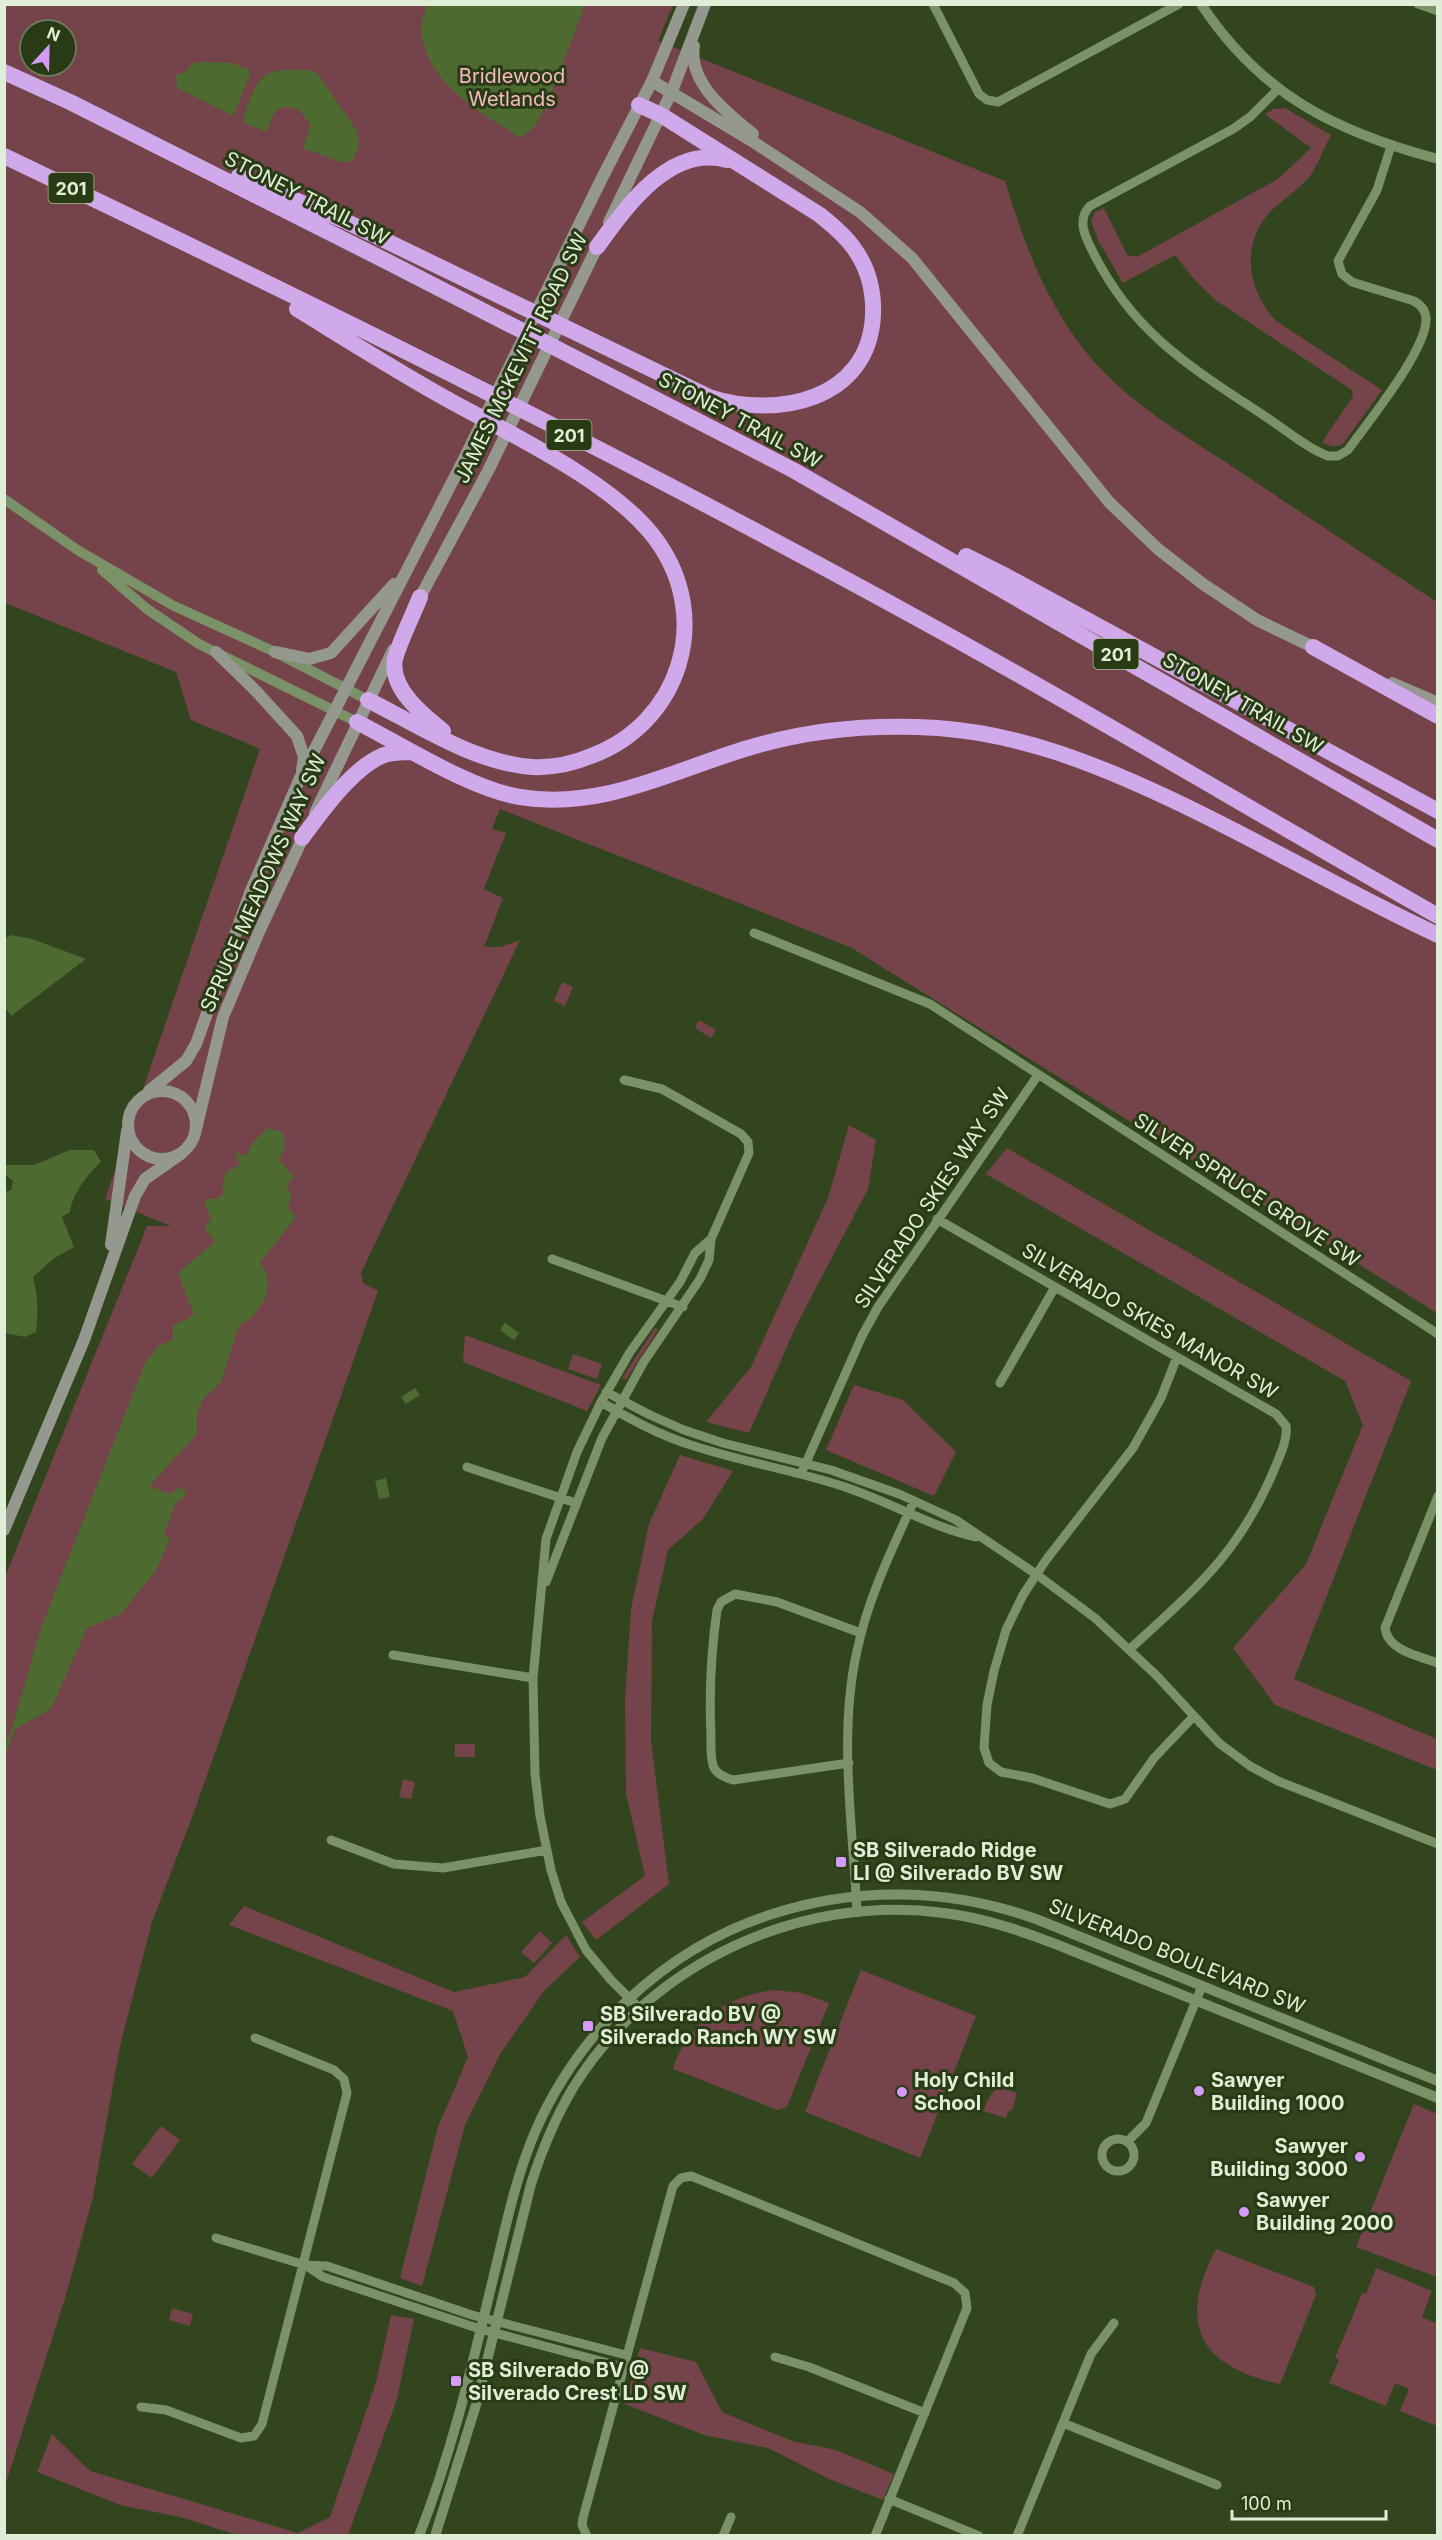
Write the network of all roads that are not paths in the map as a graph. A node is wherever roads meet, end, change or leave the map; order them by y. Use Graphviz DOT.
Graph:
graph roads {
  1 [pos="684,4"];
  2 [pos="705,4"];
  3 [pos="933,4"];
  4 [pos="1179,4"];
  5 [pos="1201,4"];
  6 [pos="1418,4"];
  7 [pos="1437,11"];
  8 [pos="697,26"];
  9 [pos="4,72"];
  10 [pos="652,81"];
  11 [pos="1278,89"];
  12 [pos="672,91"];
  13 [pos="70,102"];
  14 [pos="639,105"];
  15 [pos="661,115"];
  16 [pos="1391,146"];
  17 [pos="4,156"];
  18 [pos="1437,159"];
  19 [pos="735,162"];
  20 [pos="834,193"];
  21 [pos="196,247"];
  22 [pos="597,247"];
  23 [pos="793,470"];
  24 [pos="4,500"];
  25 [pos="79,551"];
  26 [pos="410,564"];
  27 [pos="420,597"];
  28 [pos="1312,647"];
  29 [pos="216,652"];
  30 [pos="275,652"];
  31 [pos="348,689"];
  32 [pos="368,700"];
  33 [pos="1437,703"];
  34 [pos="336,711"];
  35 [pos="1437,716"];
  36 [pos="357,722"];
  37 [pos="465,748"];
  38 [pos="413,752"];
  39 [pos="300,778"];
  40 [pos="1437,811"];
  41 [pos="303,838"];
  42 [pos="1437,840"];
  43 [pos="1437,916"];
  44 [pos="754,933"];
  45 [pos="1437,935"];
  46 [pos="1038,1075"];
  47 [pos="624,1080"];
  48 [pos="150,1092"];
  49 [pos="128,1122"];
  50 [pos="195,1133"];
  51 [pos="182,1152"];
  52 [pos="937,1219"];
  53 [pos="711,1239"];
  54 [pos="552,1259"];
  55 [pos="107,1276"];
  56 [pos="1055,1287"];
  57 [pos="666,1302"];
  58 [pos="683,1307"];
  59 [pos="1437,1334"];
  60 [pos="1177,1357"];
  61 [pos="1000,1383"];
  62 [pos="606,1392"];
  63 [pos="621,1400"];
  64 [pos="601,1402"];
  65 [pos="616,1411"];
  66 [pos="807,1463"];
  67 [pos="467,1467"];
  68 [pos="801,1474"];
  69 [pos="1437,1496"];
  70 [pos="560,1498"];
  71 [pos="914,1501"];
  72 [pos="576,1503"];
  73 [pos="909,1512"];
  74 [pos="4,1530"];
  75 [pos="982,1538"];
  76 [pos="1036,1574"];
  77 [pos="542,1593"];
  78 [pos="861,1633"];
  79 [pos="1130,1649"];
  80 [pos="393,1655"];
  81 [pos="1437,1663"];
  82 [pos="533,1678"];
  83 [pos="1194,1716"];
  84 [pos="849,1763"];
  85 [pos="331,1840"];
  86 [pos="1437,1844"];
  87 [pos="547,1850"];
  88 [pos="856,1895"];
  89 [pos="857,1912"];
  90 [pos="1202,1986"];
  91 [pos="630,1999"];
  92 [pos="1196,2001"];
  93 [pos="639,2008"];
  94 [pos="1316,2032"];
  95 [pos="255,2038"];
  96 [pos="1310,2047"];
  97 [pos="1437,2080"];
  98 [pos="1437,2098"];
  99 [pos="1127,2142"];
  100 [pos="216,2238"];
  101 [pos="304,2265"];
  102 [pos="1114,2323"];
  103 [pos="482,2324"];
  104 [pos="495,2328"];
  105 [pos="626,2355"];
  106 [pos="775,2357"];
  107 [pos="623,2367"];
  108 [pos="141,2407"];
  109 [pos="925,2413"];
  110 [pos="1063,2422"];
  111 [pos="1217,2485"];
  112 [pos="890,2499"];
  113 [pos="731,2517"];
  114 [pos="419,2535"];
  115 [pos="435,2535"];
  116 [pos="587,2535"];
  117 [pos="723,2535"];
  118 [pos="875,2535"];
  119 [pos="978,2535"];
  120 [pos="1017,2535"];
  1 -- 10 [label="main road, JAMES MCKEVITT ROAD SW"];
  2 -- 8 [label="main road, JAMES MCKEVITT ROAD SW"];
  3 -- 4 [label="street"];
  5 -- 11 [label="street"];
  6 -- 7 [label="street"];
  8 -- 12 [label="main road, JAMES MCKEVITT ROAD SW"];
  8 -- 20 [label="main road"];
  9 -- 13 [label="highway, STONEY TRAIL SW / 201"];
  10 -- 12 [label="main road"];
  10 -- 14 [label="main road, JAMES MCKEVITT ROAD SW"];
  11 -- 16 [label="street"];
  11 -- 16 [label="street"];
  12 -- 15 [label="main road, JAMES MCKEVITT ROAD SW"];
  12 -- 20 [label="main road"];
  13 -- 19 [label="highway"];
  13 -- 23 [label="highway, STONEY TRAIL SW / 201"];
  14 -- 15 [label="highway"];
  14 -- 26 [label="main road, JAMES MCKEVITT ROAD SW"];
  15 -- 19 [label="highway"];
  15 -- 22 [label="main road, JAMES MCKEVITT ROAD SW"];
  16 -- 18 [label="street"];
  17 -- 21 [label="highway, 201"];
  19 -- 22 [label="highway"];
  20 -- 28 [label="main road"];
  21 -- 37 [label="highway"];
  21 -- 43 [label="highway, 201"];
  22 -- 27 [label="main road, JAMES MCKEVITT ROAD SW"];
  23 -- 40 [label="highway"];
  23 -- 42 [label="highway, STONEY TRAIL SW / 201"];
  24 -- 25 [label="street"];
  25 -- 29 [label="street"];
  25 -- 30 [label="street"];
  26 -- 30 [label="main road"];
  26 -- 31 [label="main road, JAMES MCKEVITT ROAD SW"];
  27 -- 32 [label="main road, JAMES MCKEVITT ROAD SW"];
  27 -- 37 [label="highway"];
  28 -- 33 [label="main road"];
  28 -- 35 [label="highway"];
  29 -- 34 [label="street"];
  29 -- 39 [label="main road"];
  30 -- 31 [label="street"];
  31 -- 32 [label="street"];
  31 -- 34 [label="main road, JAMES MCKEVITT ROAD SW"];
  32 -- 36 [label="main road, JAMES MCKEVITT ROAD SW"];
  32 -- 37 [label="highway"];
  34 -- 36 [label="street"];
  34 -- 39 [label="main road, SPRUCE MEADOWS WAY SW"];
  36 -- 38 [label="highway"];
  36 -- 41 [label="main road, SPRUCE MEADOWS WAY SW"];
  38 -- 41 [label="highway"];
  38 -- 45 [label="highway"];
  39 -- 48 [label="main road, SPRUCE MEADOWS WAY SW"];
  41 -- 50 [label="main road, SPRUCE MEADOWS WAY SW"];
  44 -- 46 [label="street, SILVER SPRUCE GROVE SW"];
  46 -- 52 [label="street, SILVERADO SKIES WAY SW"];
  46 -- 59 [label="street, SILVER SPRUCE GROVE SW"];
  47 -- 53 [label="street"];
  48 -- 49 [label="main road"];
  48 -- 50 [label="main road"];
  49 -- 51 [label="main road"];
  49 -- 55 [label="main road"];
  50 -- 51 [label="main road"];
  51 -- 55 [label="main road"];
  52 -- 56 [label="street, SILVERADO SKIES MANOR SW"];
  52 -- 66 [label="street, SILVERADO SKIES WAY SW"];
  53 -- 57 [label="street"];
  53 -- 58 [label="street"];
  54 -- 57 [label="street"];
  55 -- 74 [label="main road"];
  56 -- 60 [label="street, SILVERADO SKIES MANOR SW"];
  56 -- 61 [label="street"];
  57 -- 58 [label="street"];
  57 -- 62 [label="street"];
  58 -- 63 [label="street"];
  60 -- 76 [label="street"];
  60 -- 79 [label="street, SILVERADO SKIES MANOR SW"];
  62 -- 63 [label="street"];
  62 -- 64 [label="street"];
  63 -- 65 [label="street"];
  63 -- 66 [label="street"];
  64 -- 65 [label="street"];
  64 -- 70 [label="street"];
  65 -- 68 [label="street"];
  65 -- 72 [label="street"];
  66 -- 68 [label="street, SILVERADO SKIES WAY SW"];
  66 -- 71 [label="street"];
  67 -- 70 [label="street"];
  68 -- 73 [label="street"];
  69 -- 81 [label="street"];
  70 -- 72 [label="street"];
  70 -- 77 [label="street"];
  71 -- 73 [label="street"];
  71 -- 75 [label="street"];
  72 -- 77 [label="street"];
  73 -- 75 [label="street"];
  73 -- 78 [label="street"];
  75 -- 76 [label="street"];
  76 -- 79 [label="street"];
  76 -- 83 [label="street"];
  77 -- 82 [label="street"];
  78 -- 84 [label="street"];
  78 -- 84 [label="street"];
  79 -- 83 [label="street"];
  80 -- 82 [label="street"];
  82 -- 87 [label="street"];
  83 -- 86 [label="street"];
  84 -- 88 [label="street"];
  85 -- 87 [label="street"];
  87 -- 91 [label="street"];
  88 -- 89 [label="street"];
  88 -- 90 [label="street, SILVERADO BOULEVARD SW"];
  88 -- 91 [label="street, SILVERADO BOULEVARD SW"];
  89 -- 92 [label="street, SILVERADO BOULEVARD SW"];
  89 -- 93 [label="street, SILVERADO BOULEVARD SW"];
  90 -- 92 [label="street"];
  90 -- 94 [label="street, SILVERADO BOULEVARD SW"];
  91 -- 93 [label="street"];
  91 -- 103 [label="street, SILVERADO BOULEVARD SW"];
  92 -- 96 [label="street, SILVERADO BOULEVARD SW"];
  92 -- 99 [label="street"];
  93 -- 104 [label="street, SILVERADO BOULEVARD SW"];
  94 -- 96 [label="street, SILVERADO BOULEVARD SW"];
  94 -- 97 [label="street, SILVERADO BOULEVARD SW"];
  95 -- 101 [label="street"];
  96 -- 98 [label="street, SILVERADO BOULEVARD SW"];
  100 -- 101 [label="street"];
  101 -- 103 [label="street"];
  101 -- 108 [label="street"];
  102 -- 110 [label="street"];
  103 -- 104 [label="street"];
  103 -- 114 [label="street, SILVERADO BOULEVARD SW"];
  104 -- 105 [label="street"];
  104 -- 107 [label="street"];
  104 -- 115 [label="street, SILVERADO BOULEVARD SW"];
  105 -- 107 [label="street"];
  105 -- 109 [label="street"];
  106 -- 109 [label="street"];
  107 -- 116 [label="street"];
  109 -- 112 [label="street"];
  110 -- 111 [label="street"];
  110 -- 120 [label="street"];
  112 -- 118 [label="street"];
  112 -- 119 [label="street"];
  113 -- 117 [label="street"];
}
